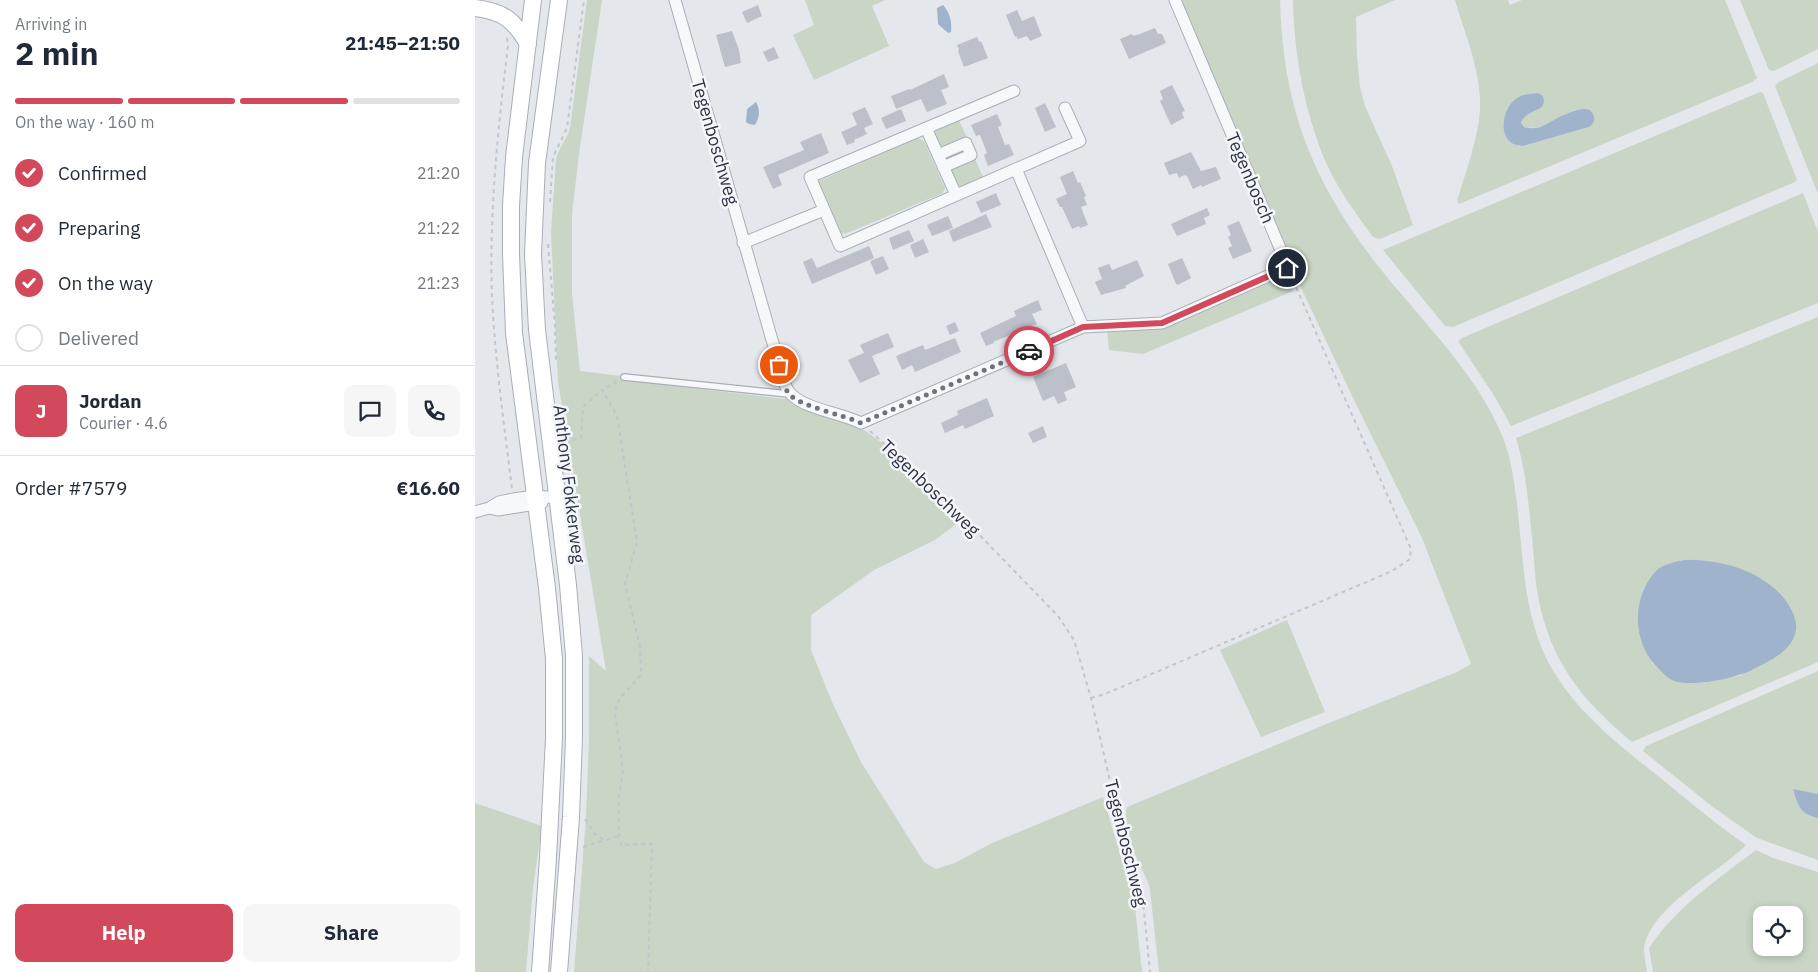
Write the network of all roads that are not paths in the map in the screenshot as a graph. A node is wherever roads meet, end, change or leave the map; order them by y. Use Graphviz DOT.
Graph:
graph roads {
  1 [pos="482,0"];
  2 [pos="533,0"];
  3 [pos="559,0"];
  4 [pos="675,0"];
  5 [pos="1175,0"];
  6 [pos="475,3"];
  7 [pos="475,8"];
  8 [pos="528,44"];
  9 [pos="1014,91"];
  10 [pos="1065,108"];
  11 [pos="926,128"];
  12 [pos="938,155"];
  13 [pos="943,167"];
  14 [pos="1016,169"];
  15 [pos="956,195"];
  16 [pos="824,210"];
  17 [pos="743,243"];
  18 [pos="1083,327"];
  19 [pos="624,377"];
  20 [pos="789,394"];
  21 [pos="558,498"];
  22 [pos="536,501"];
  23 [pos="475,512"];
  24 [pos="540,972"];
  25 [pos="559,972"];
  1 -- 6 [label="street"];
  2 -- 8 [label="main road, Anthony Fokkerweg"];
  3 -- 21 [label="main road, Anthony Fokkerweg"];
  4 -- 17 [label="street, Tegenboschweg"];
  5 -- 18 [label="street, Tegenbosch"];
  7 -- 8 [label="main road"];
  8 -- 22 [label="main road, Anthony Fokkerweg"];
  9 -- 11 [label="street"];
  10 -- 14 [label="street"];
  11 -- 12 [label="street"];
  11 -- 16 [label="street"];
  12 -- 13 [label="street"];
  12 -- 13 [label="street"];
  13 -- 15 [label="street"];
  14 -- 15 [label="street"];
  14 -- 18 [label="street"];
  15 -- 16 [label="street"];
  16 -- 17 [label="street"];
  17 -- 20 [label="street, Tegenboschweg"];
  18 -- 20 [label="street"];
  19 -- 20 [label="lane"];
  21 -- 22 [label="street, Anthony Fokkerweg"];
  21 -- 25 [label="main road, Anthony Fokkerweg"];
  22 -- 23 [label="street, Anthony Fokkerweg"];
  22 -- 24 [label="main road, Anthony Fokkerweg"];
}
